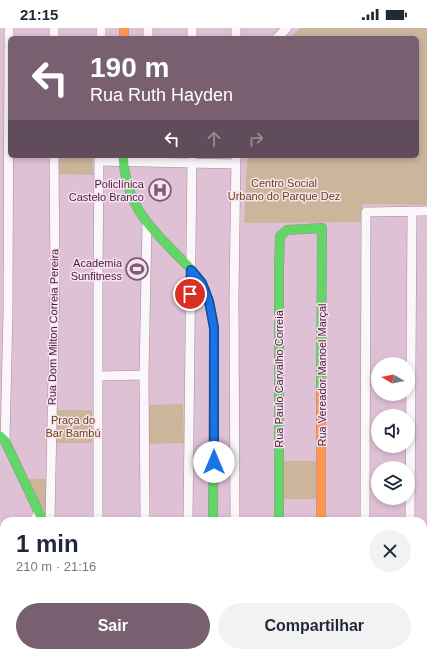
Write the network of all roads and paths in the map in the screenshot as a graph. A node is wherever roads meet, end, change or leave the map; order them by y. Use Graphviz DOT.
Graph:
graph roads {
  1 [pos="9,158"];
  2 [pos="54,158"];
  3 [pos="99,159"];
  4 [pos="123,159"];
  5 [pos="147,159"];
  6 [pos="237,159"];
  7 [pos="192,160"];
  8 [pos="412,210"];
  9 [pos="427,211"];
  10 [pos="147,223"];
  11 [pos="280,236"];
  12 [pos="191,270"];
  13 [pos="144,374"];
  14 [pos="98,376"];
  15 [pos="2,438"];
  16 [pos="39,512"];
  17 [pos="36,517"];
  18 [pos="41,517"];
  19 [pos="50,517"];
  20 [pos="98,517"];
  21 [pos="145,517"];
  22 [pos="188,517"];
  23 [pos="213,517"];
  24 [pos="235,517"];
  25 [pos="279,517"];
  26 [pos="322,517"];
  27 [pos="365,517"];
  28 [pos="410,517"];
  1 -- 15 [label="street"];
  2 -- 19 [label="street, Rua Dom Milton Correia Pereira"];
  3 -- 4 [label="street"];
  3 -- 14 [label="street"];
  4 -- 5 [label="street"];
  4 -- 10 [label="street"];
  5 -- 7 [label="street"];
  6 -- 7 [label="street"];
  6 -- 24 [label="street"];
  7 -- 12 [label="street"];
  8 -- 9 [label="street"];
  8 -- 27 [label="street"];
  8 -- 28 [label="street"];
  10 -- 12 [label="street"];
  10 -- 13 [label="street"];
  11 -- 25 [label="street, Rua Paulo Carvalho Correia"];
  11 -- 26 [label="street, Rua Vereador Manoel Marçal"];
  12 -- 22 [label="street"];
  12 -- 23 [label="street"];
  13 -- 14 [label="street"];
  13 -- 21 [label="street"];
  14 -- 20 [label="street"];
  15 -- 16 [label="street"];
  16 -- 17 [label="street"];
  16 -- 18 [label="street"];
}
